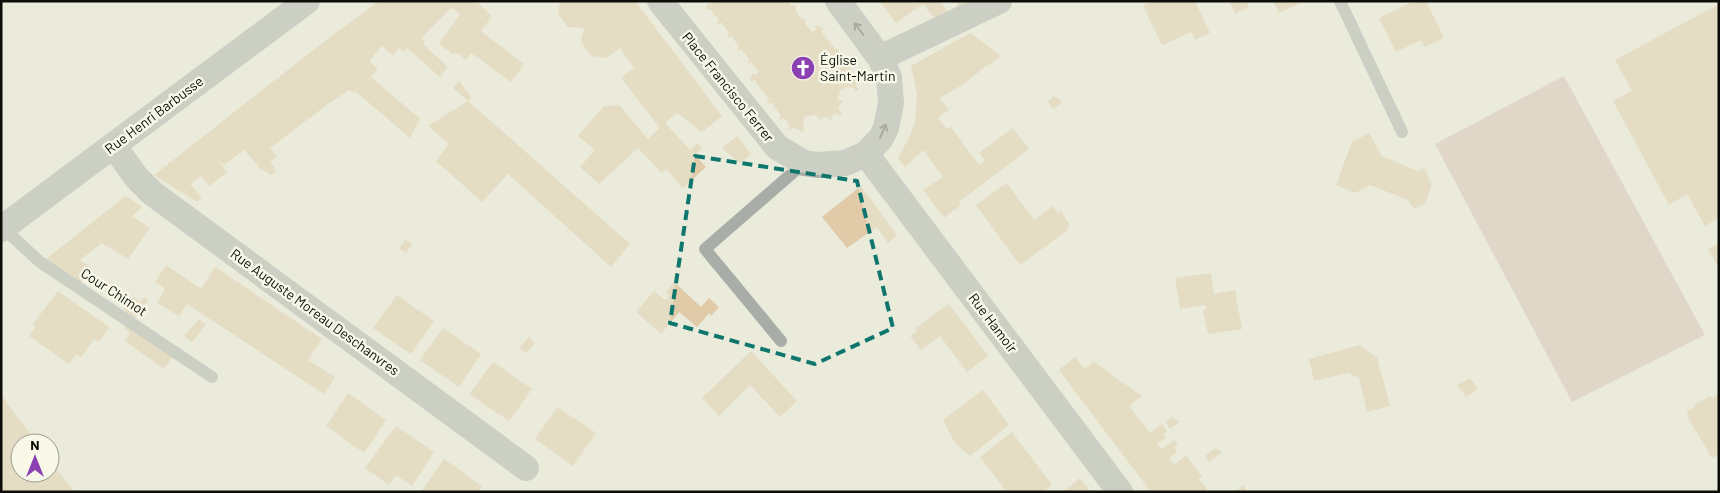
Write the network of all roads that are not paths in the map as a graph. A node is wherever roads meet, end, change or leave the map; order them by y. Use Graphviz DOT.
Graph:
graph roads {
  1 [pos="306,1"];
  2 [pos="660,1"];
  3 [pos="838,1"];
  4 [pos="999,1"];
  5 [pos="1340,1"];
  6 [pos="880,58"];
  7 [pos="1402,132"];
  8 [pos="114,146"];
  9 [pos="866,154"];
  10 [pos="804,163"];
  11 [pos="2,228"];
  12 [pos="781,341"];
  13 [pos="212,377"];
  14 [pos="526,468"];
  15 [pos="1120,492"];
  1 -- 8 [label="street, Rue Henri Barbusse"];
  2 -- 10 [label="street, Place Francisco Ferrer"];
  6 -- 3 [label="street, Place Francisco Ferrer, one-way"];
  4 -- 6 [label="street"];
  5 -- 7 [label="lane"];
  9 -- 6 [label="street, Place Francisco Ferrer, one-way"];
  8 -- 11 [label="street, Rue Henri Barbusse"];
  8 -- 14 [label="street, Rue Auguste Moreau Deschanvres"];
  9 -- 10 [label="street, Place Francisco Ferrer"];
  9 -- 15 [label="street, Rue Hamoir"];
  10 -- 12 [label="lane"];
  11 -- 13 [label="lane, Cour Chimot"];
}
